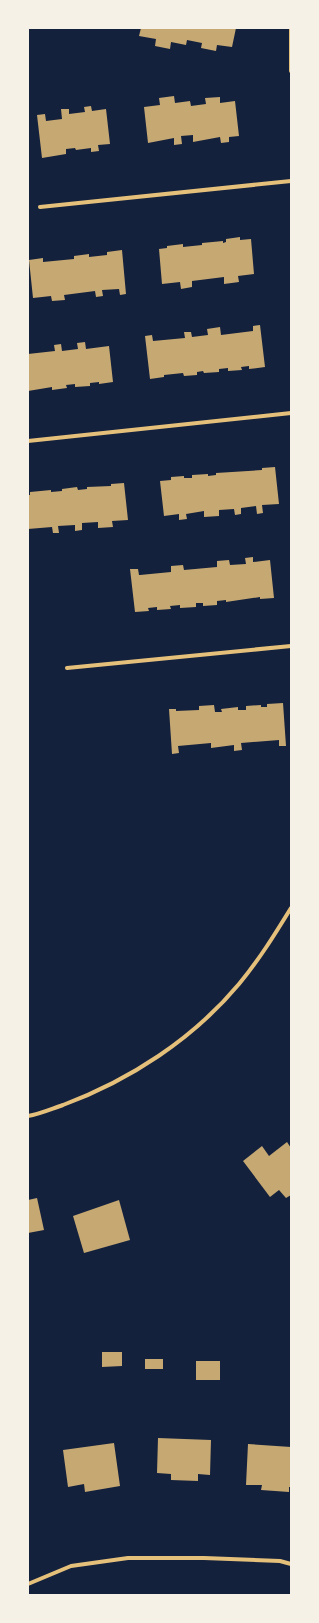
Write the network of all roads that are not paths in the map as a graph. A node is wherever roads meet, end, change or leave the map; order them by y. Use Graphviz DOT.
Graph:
graph roads {
  1 [pos="291,29"];
  2 [pos="291,58"];
  3 [pos="291,71"];
  4 [pos="291,181"];
  5 [pos="40,208"];
  6 [pos="291,413"];
  7 [pos="28,441"];
  8 [pos="291,646"];
  9 [pos="67,668"];
  10 [pos="291,908"];
  11 [pos="28,1116"];
  12 [pos="291,1564"];
  13 [pos="28,1584"];
  1 -- 2 [label="street"];
  2 -- 3 [label="street"];
  4 -- 5 [label="street"];
  6 -- 7 [label="street"];
  8 -- 9 [label="street"];
  10 -- 11 [label="street"];
  12 -- 13 [label="street"];
}
